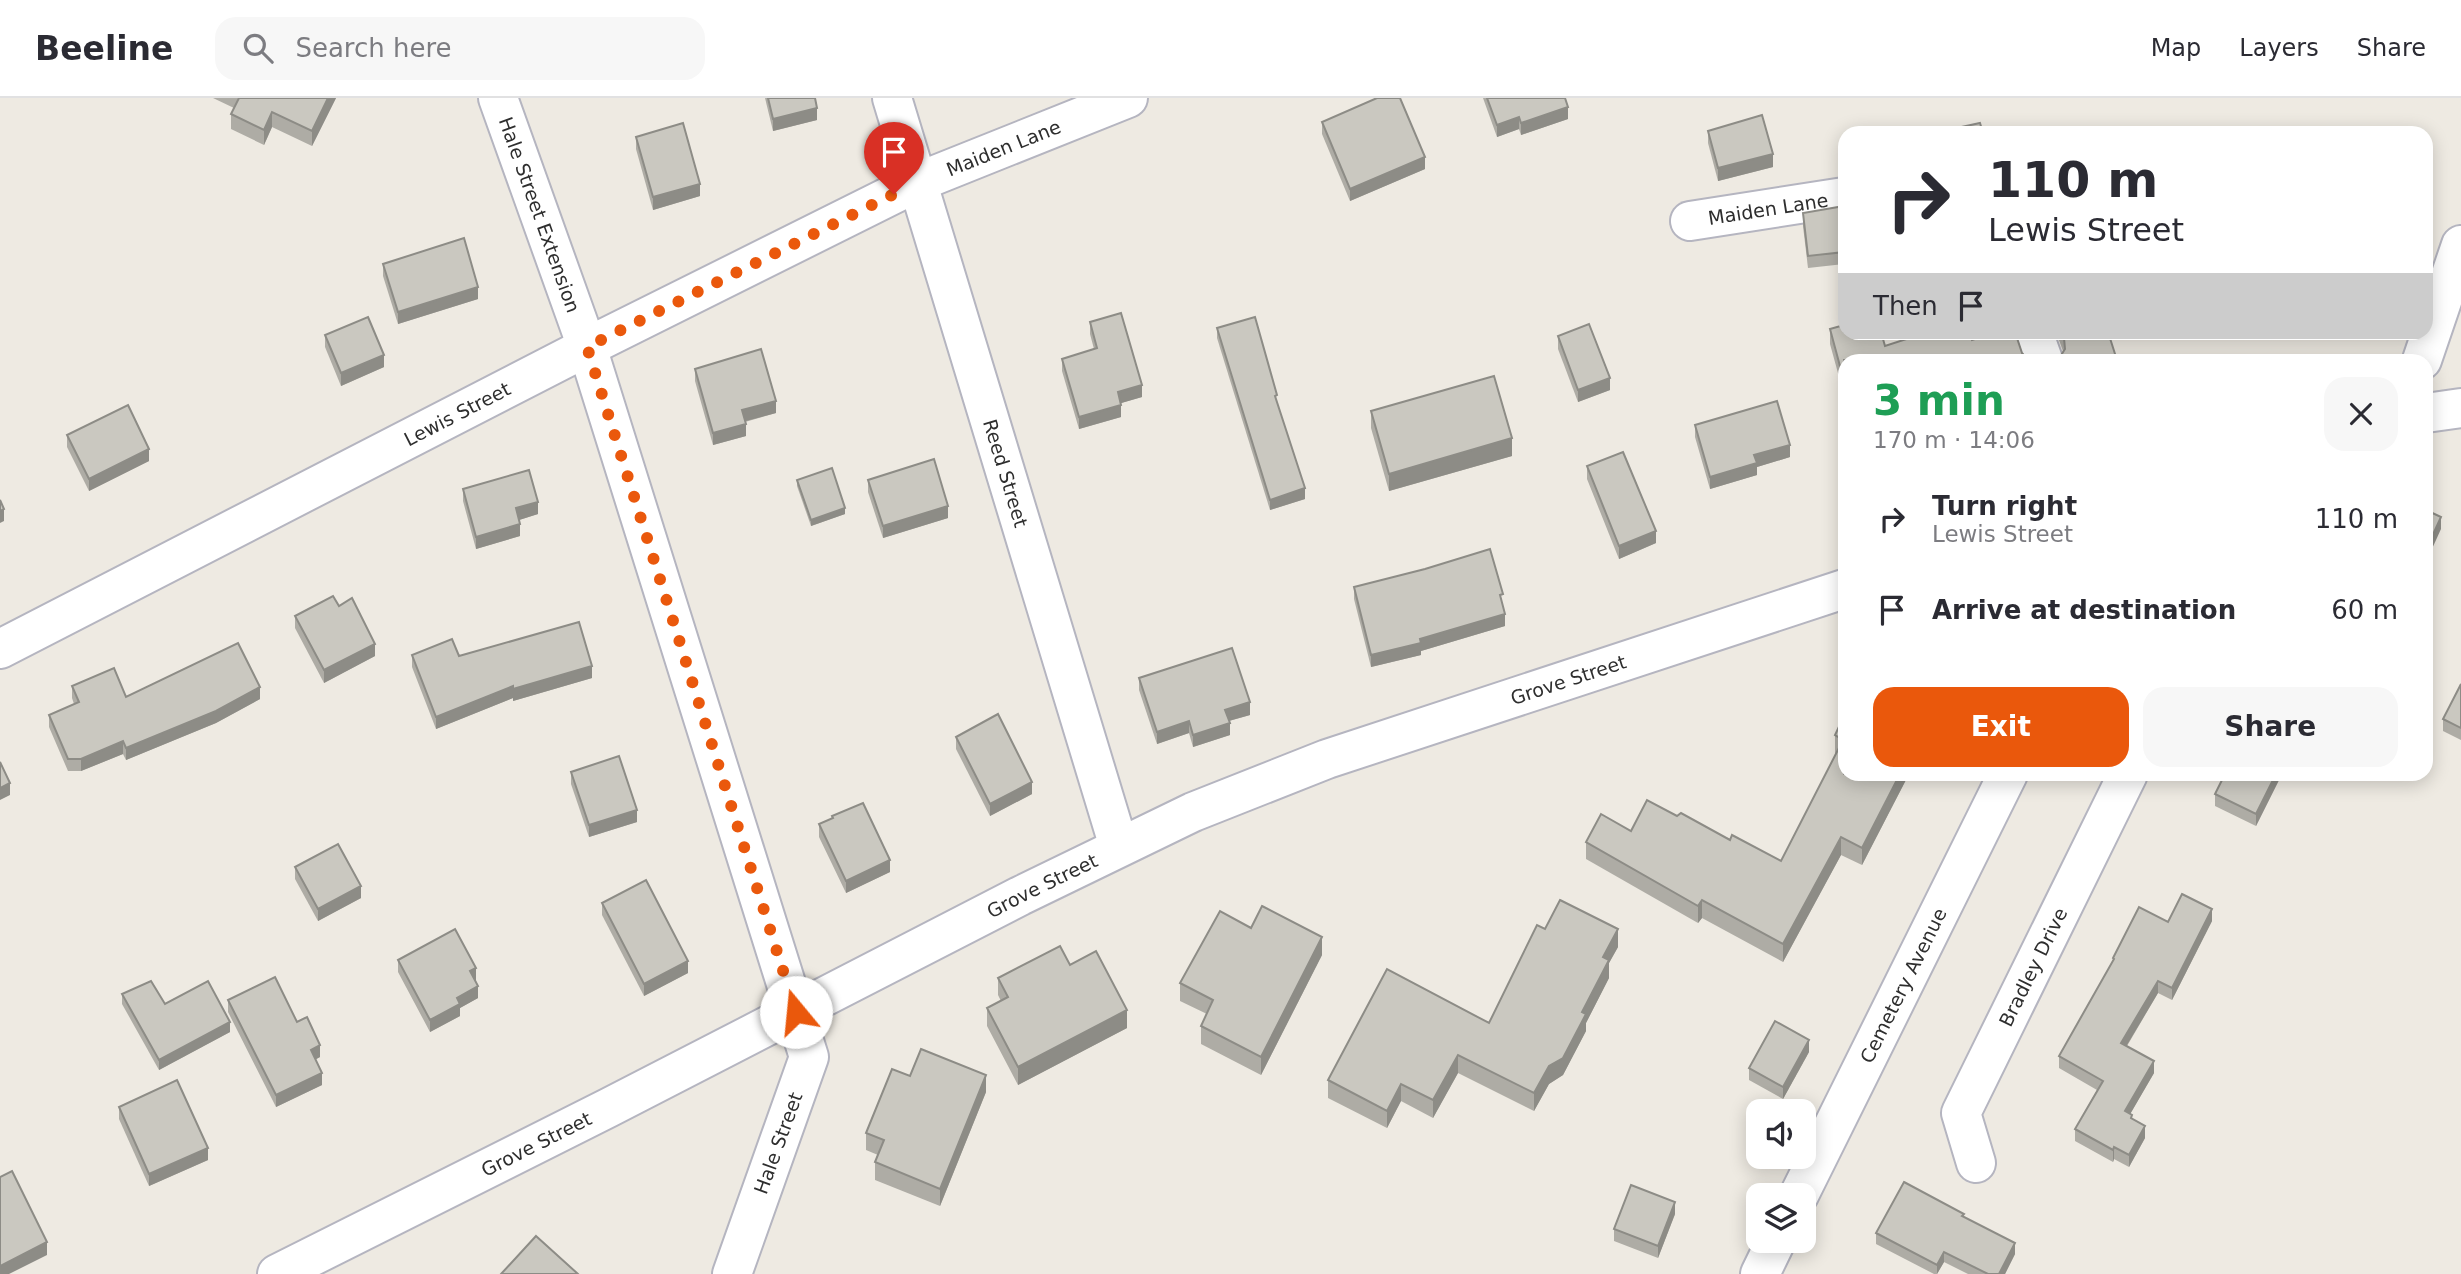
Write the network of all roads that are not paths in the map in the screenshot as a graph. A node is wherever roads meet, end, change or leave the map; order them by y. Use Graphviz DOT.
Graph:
graph roads {
  1 [pos="498,98"];
  2 [pos="892,98"];
  3 [pos="1128,98"];
  4 [pos="918,182"];
  5 [pos="1838,198"];
  6 [pos="1690,221"];
  7 [pos="2461,245"];
  8 [pos="2433,330"];
  9 [pos="587,347"];
  10 [pos="2461,408"];
  11 [pos="2433,412"];
  12 [pos="1838,591"];
  13 [pos="0,649"];
  14 [pos="2005,781"];
  15 [pos="2125,781"];
  16 [pos="1119,847"];
  17 [pos="796,1012"];
  18 [pos="1976,1163"];
  19 [pos="1804,1183"];
  20 [pos="1770,1253"];
  21 [pos="277,1274"];
  22 [pos="732,1274"];
  23 [pos="1759,1274"];
  1 -- 9 [label="street, Hale Street Extension"];
  2 -- 4 [label="street, Reed Street"];
  3 -- 4 [label="street, Maiden Lane"];
  4 -- 9 [label="street, Lewis Street"];
  4 -- 16 [label="street, Reed Street"];
  5 -- 6 [label="street, Maiden Lane"];
  7 -- 8 [label="street"];
  9 -- 13 [label="street, Lewis Street"];
  9 -- 17 [label="street, Hale Street Extension"];
  10 -- 11 [label="street"];
  12 -- 16 [label="street, Grove Street"];
  14 -- 19 [label="street, Cemetery Avenue"];
  15 -- 18 [label="street, Bradley Drive"];
  16 -- 17 [label="street, Grove Street"];
  17 -- 21 [label="street, Grove Street"];
  17 -- 22 [label="street, Hale Street"];
  20 -- 23 [label="street"];
}
